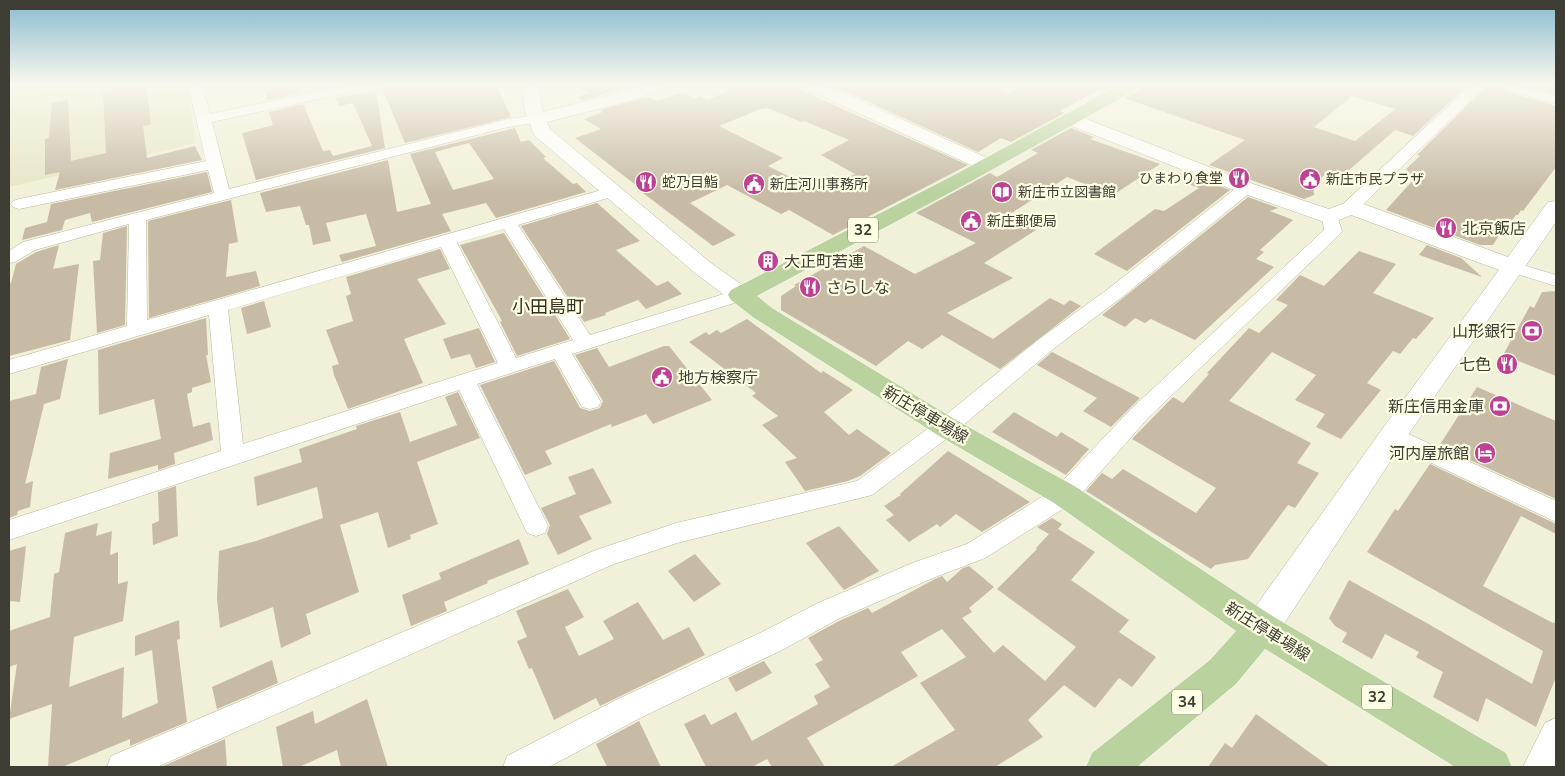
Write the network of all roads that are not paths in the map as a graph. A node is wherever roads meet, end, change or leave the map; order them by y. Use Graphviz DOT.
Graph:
graph roads {
  1 [pos="205,120"];
  2 [pos="530,120"];
  3 [pos="537,120"];
  4 [pos="889,120"];
  5 [pos="1070,120"];
  6 [pos="1075,120"];
  7 [pos="1442,120"];
  8 [pos="214,164"];
  9 [pos="987,165"];
  10 [pos="1246,188"];
  11 [pos="612,192"];
  12 [pos="223,196"];
  13 [pos="19,204"];
  14 [pos="1556,206"];
  15 [pos="1350,207"];
  16 [pos="138,217"];
  17 [pos="1330,217"];
  18 [pos="509,223"];
  19 [pos="447,241"];
  20 [pos="9,258"];
  21 [pos="1513,267"];
  22 [pos="1556,281"];
  23 [pos="740,295"];
  24 [pos="218,306"];
  25 [pos="137,328"];
  26 [pos="585,342"];
  27 [pos="560,351"];
  28 [pos="510,366"];
  29 [pos="9,367"];
  30 [pos="465,381"];
  31 [pos="590,402"];
  32 [pos="946,427"];
  33 [pos="1393,435"];
  34 [pos="233,456"];
  35 [pos="1064,495"];
  36 [pos="1556,512"];
  37 [pos="536,526"];
  38 [pos="9,530"];
  39 [pos="1261,628"];
  40 [pos="1556,733"];
  41 [pos="533,764"];
  42 [pos="122,767"];
  43 [pos="1106,767"];
  44 [pos="1492,767"];
  45 [pos="1538,767"];
  1 -- 8 [label="street"];
  2 -- 12 [label="street"];
  3 -- 11 [label="street"];
  4 -- 9 [label="street"];
  5 -- 9 [label="main road, 32"];
  6 -- 10 [label="street"];
  7 -- 15 [label="street"];
  8 -- 12 [label="street"];
  8 -- 13 [label="street"];
  9 -- 23 [label="main road, 32"];
  10 -- 17 [label="street"];
  10 -- 32 [label="street"];
  11 -- 18 [label="street"];
  11 -- 23 [label="street"];
  12 -- 16 [label="street"];
  14 -- 21 [label="street"];
  15 -- 17 [label="street"];
  15 -- 21 [label="street"];
  16 -- 20 [label="street"];
  16 -- 25 [label="street"];
  17 -- 35 [label="street"];
  18 -- 19 [label="street"];
  18 -- 26 [label="street"];
  19 -- 24 [label="street"];
  19 -- 28 [label="street"];
  21 -- 22 [label="street"];
  21 -- 33 [label="street"];
  23 -- 26 [label="street"];
  23 -- 32 [label="main road, 新庄停車場線 / 32"];
  24 -- 25 [label="street"];
  24 -- 34 [label="street"];
  25 -- 29 [label="street"];
  26 -- 27 [label="street"];
  27 -- 28 [label="street"];
  27 -- 31 [label="street"];
  28 -- 30 [label="street"];
  30 -- 34 [label="street"];
  30 -- 37 [label="street"];
  32 -- 35 [label="main road, 新庄停車場線 / 32"];
  32 -- 42 [label="street"];
  33 -- 36 [label="street"];
  33 -- 39 [label="street"];
  34 -- 38 [label="street"];
  35 -- 39 [label="main road, 新庄停車場線 / 32"];
  35 -- 41 [label="street"];
  39 -- 43 [label="main road, 34"];
  39 -- 44 [label="main road, 新庄停車場線 / 32"];
  40 -- 45 [label="street"];
}
